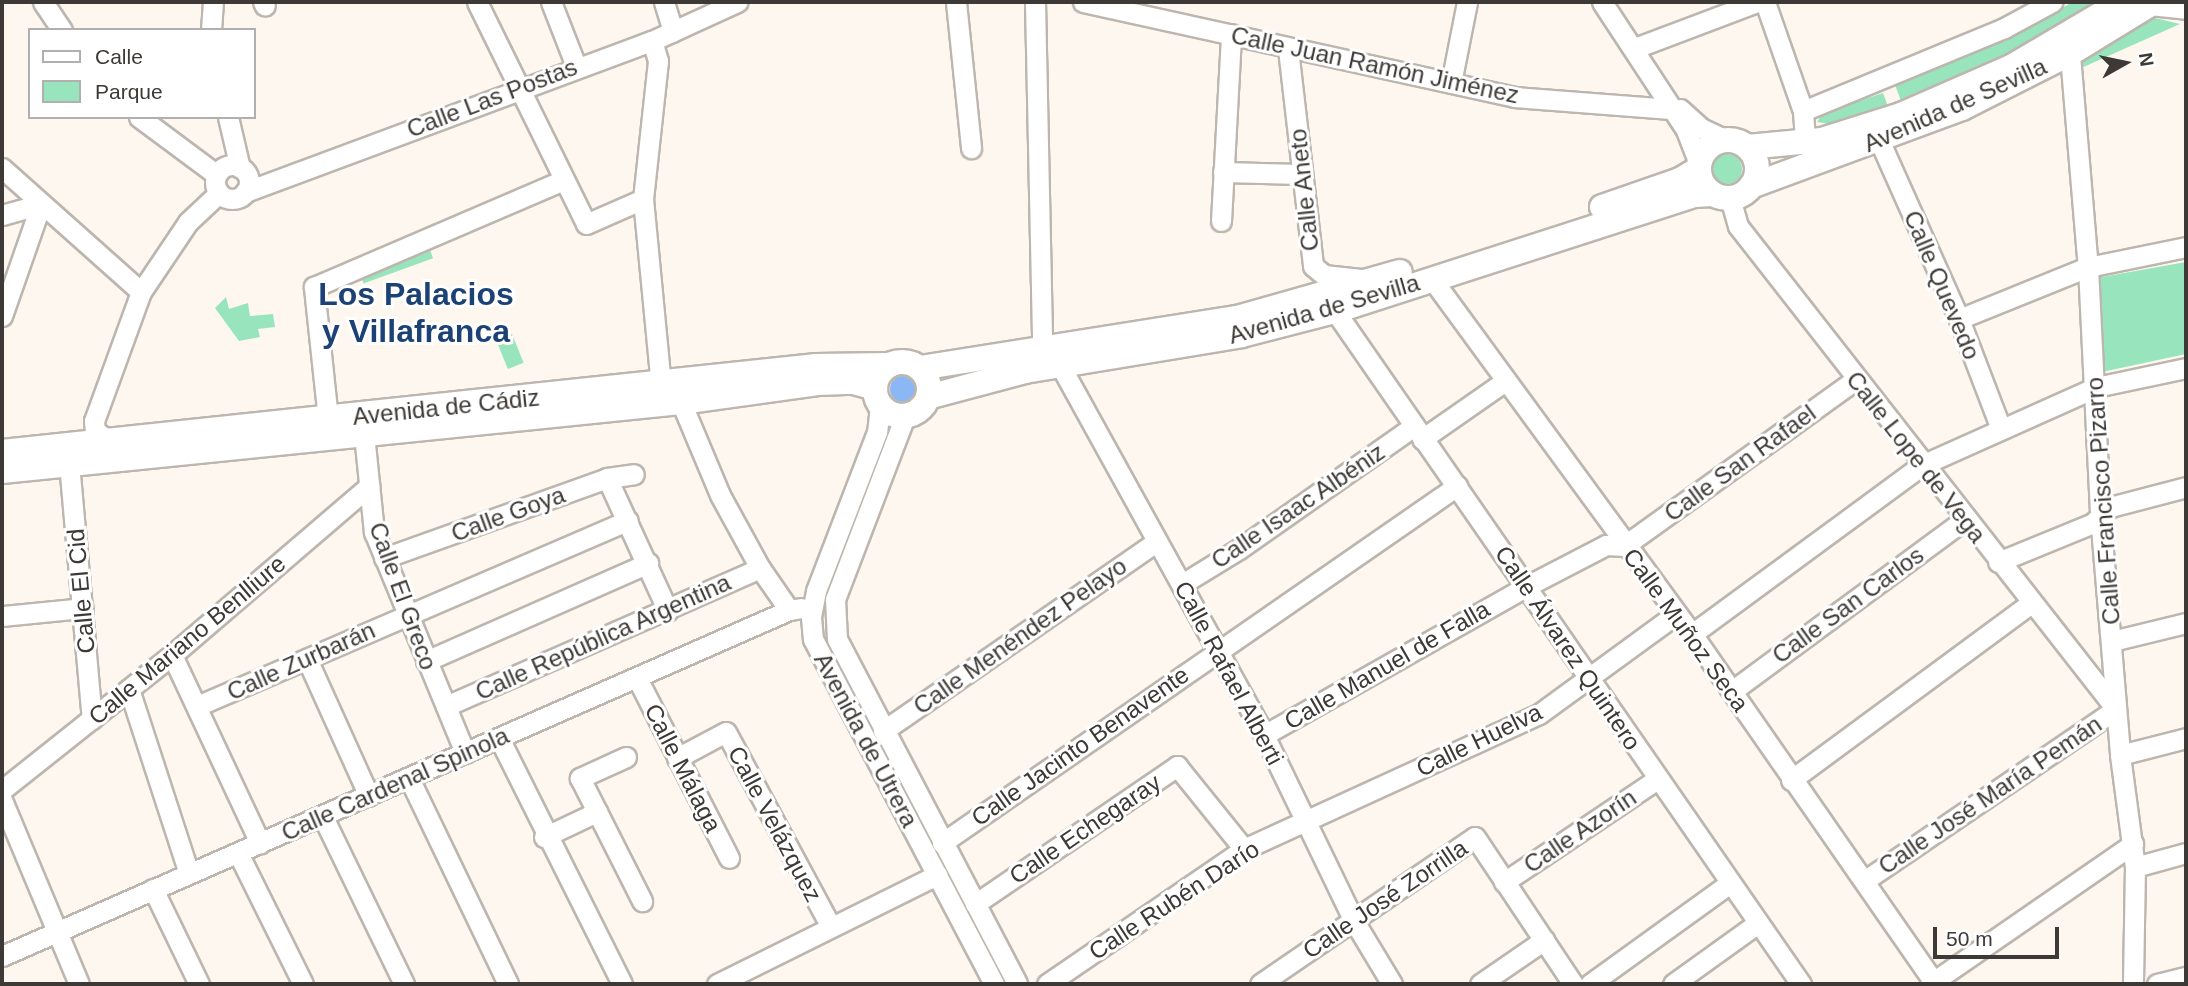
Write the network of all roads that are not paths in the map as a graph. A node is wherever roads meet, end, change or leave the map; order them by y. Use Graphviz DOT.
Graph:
graph roads {
  1 [pos="43,2"];
  2 [pos="213,2"];
  3 [pos="477,2"];
  4 [pos="551,2"];
  5 [pos="664,2"];
  6 [pos="737,2"];
  7 [pos="956,2"];
  8 [pos="1035,2"];
  9 [pos="1083,2"];
  10 [pos="1467,2"];
  11 [pos="1602,2"];
  12 [pos="1757,2"];
  13 [pos="1765,2"];
  14 [pos="2052,2"];
  15 [pos="2122,2"];
  16 [pos="2152,3"];
  17 [pos="2186,9"];
  18 [pos="2085,23"];
  19 [pos="61,28"];
  20 [pos="211,28"];
  21 [pos="673,32"];
  22 [pos="1231,34"];
  23 [pos="652,41"];
  24 [pos="1635,48"];
  25 [pos="1289,49"];
  26 [pos="2069,54"];
  27 [pos="576,66"];
  28 [pos="1451,83"];
  29 [pos="517,89"];
  30 [pos="1668,102"];
  31 [pos="1803,111"];
  32 [pos="141,119"];
  33 [pos="228,119"];
  34 [pos="1805,142"];
  35 [pos="1880,142"];
  36 [pos="1736,143"];
  37 [pos="971,148"];
  38 [pos="1698,167"];
  39 [pos="2,168"];
  40 [pos="240,168"];
  41 [pos="1223,172"];
  42 [pos="1301,174"];
  43 [pos="561,181"];
  44 [pos="218,184"];
  45 [pos="1751,186"];
  46 [pos="245,192"];
  47 [pos="1721,196"];
  48 [pos="643,199"];
  49 [pos="41,204"];
  50 [pos="2,215"];
  51 [pos="1221,220"];
  52 [pos="2186,247"];
  53 [pos="2088,267"];
  54 [pos="1432,279"];
  55 [pos="1373,281"];
  56 [pos="141,292"];
  57 [pos="1335,311"];
  58 [pos="2,316"];
  59 [pos="1959,319"];
  60 [pos="1042,348"];
  61 [pos="890,365"];
  62 [pos="1060,365"];
  63 [pos="920,368"];
  64 [pos="2186,368"];
  65 [pos="1856,379"];
  66 [pos="1505,381"];
  67 [pos="661,385"];
  68 [pos="2095,387"];
  69 [pos="878,397"];
  70 [pos="929,397"];
  71 [pos="681,402"];
  72 [pos="905,416"];
  73 [pos="328,419"];
  74 [pos="2001,429"];
  75 [pos="1418,433"];
  76 [pos="364,434"];
  77 [pos="108,440"];
  78 [pos="2,452"];
  79 [pos="69,463"];
  80 [pos="1922,465"];
  81 [pos="2,471"];
  82 [pos="635,474"];
  83 [pos="607,478"];
  84 [pos="369,486"];
  85 [pos="1457,486"];
  86 [pos="2186,487"];
  87 [pos="2100,515"];
  88 [pos="1965,519"];
  89 [pos="628,520"];
  90 [pos="1157,541"];
  91 [pos="1624,546"];
  92 [pos="384,558"];
  93 [pos="1998,562"];
  94 [pos="648,563"];
  95 [pos="760,568"];
  96 [pos="1182,584"];
  97 [pos="1527,586"];
  98 [pos="2030,604"];
  99 [pos="813,606"];
  100 [pos="83,608"];
  101 [pos="789,610"];
  102 [pos="668,611"];
  103 [pos="1676,614"];
  104 [pos="406,615"];
  105 [pos="2,616"];
  106 [pos="2186,623"];
  107 [pos="1692,634"];
  108 [pos="2112,641"];
  109 [pos="1217,649"];
  110 [pos="172,655"];
  111 [pos="307,659"];
  112 [pos="426,661"];
  113 [pos="1590,677"];
  114 [pos="637,678"];
  115 [pos="129,690"];
  116 [pos="1732,691"];
  117 [pos="197,706"];
  118 [pos="446,706"];
  119 [pos="2116,709"];
  120 [pos="92,719"];
  121 [pos="883,731"];
  122 [pos="1264,736"];
  123 [pos="499,738"];
  124 [pos="2186,738"];
  125 [pos="465,753"];
  126 [pos="2120,755"];
  127 [pos="626,757"];
  128 [pos="677,758"];
  129 [pos="409,778"];
  130 [pos="1657,779"];
  131 [pos="1791,780"];
  132 [pos="2,790"];
  133 [pos="369,796"];
  134 [pos="2,800"];
  135 [pos="597,812"];
  136 [pos="323,817"];
  137 [pos="1305,822"];
  138 [pos="544,837"];
  139 [pos="260,843"];
  140 [pos="942,843"];
  141 [pos="2133,844"];
  142 [pos="1244,849"];
  143 [pos="238,853"];
  144 [pos="2186,853"];
  145 [pos="729,858"];
  146 [pos="2135,866"];
  147 [pos="189,874"];
  148 [pos="937,875"];
  149 [pos="1864,881"];
  150 [pos="1504,882"];
  151 [pos="1730,883"];
  152 [pos="153,889"];
  153 [pos="642,901"];
  154 [pos="975,904"];
  155 [pos="1354,920"];
  156 [pos="1758,923"];
  157 [pos="831,927"];
  158 [pos="57,932"];
  159 [pos="1544,940"];
  160 [pos="2,957"];
  161 [pos="2186,977"];
  162 [pos="79,984"];
  163 [pos="199,984"];
  164 [pos="303,984"];
  165 [pos="404,984"];
  166 [pos="508,984"];
  167 [pos="622,984"];
  168 [pos="717,984"];
  169 [pos="994,984"];
  170 [pos="1017,984"];
  171 [pos="1047,984"];
  172 [pos="1260,984"];
  173 [pos="1392,984"];
  174 [pos="1480,984"];
  175 [pos="1573,984"];
  176 [pos="1590,984"];
  177 [pos="1673,984"];
  178 [pos="1801,984"];
  179 [pos="1933,984"];
  180 [pos="2133,984"];
  181 [pos="2157,984"];
  1 -- 19 [label="street"];
  2 -- 20 [label="street"];
  3 -- 29 [label="street"];
  4 -- 27 [label="street"];
  5 -- 21 [label="street"];
  6 -- 21 [label="street, Calle Las Postas"];
  7 -- 37 [label="street"];
  8 -- 60 [label="street"];
  9 -- 22 [label="street, Calle Juan Ramón Jiménez"];
  10 -- 28 [label="street"];
  11 -- 24 [label="street"];
  12 -- 24 [label="street"];
  13 -- 31 [label="street"];
  14 -- 31 [label="street, Avenida de Sevilla"];
  15 -- 18 [label="main road, Avenida de Sevilla"];
  16 -- 17 [label="street, Avenida de Sevilla"];
  16 -- 26 [label="main road, Avenida de Sevilla"];
  18 -- 26 [label="street"];
  18 -- 34 [label="main road, Avenida de Sevilla"];
  21 -- 23 [label="street, Calle Las Postas"];
  22 -- 25 [label="street, Calle Juan Ramón Jiménez"];
  22 -- 41 [label="street"];
  23 -- 27 [label="street, Calle Las Postas"];
  23 -- 48 [label="street"];
  24 -- 30 [label="street"];
  25 -- 28 [label="street, Calle Juan Ramón Jiménez"];
  25 -- 42 [label="street, Calle Aneto"];
  26 -- 35 [label="main road, Avenida de Sevilla"];
  26 -- 53 [label="street, Calle Francisco Pizarro"];
  27 -- 29 [label="street, Calle Las Postas"];
  28 -- 30 [label="street, Calle Juan Ramón Jiménez"];
  29 -- 43 [label="street"];
  29 -- 46 [label="street, Calle Las Postas"];
  30 -- 36 [label="street"];
  30 -- 38 [label="street"];
  31 -- 34 [label="street"];
  32 -- 44 [label="street"];
  33 -- 40 [label="street"];
  34 -- 36 [label="main road, Avenida de Sevilla"];
  35 -- 45 [label="main road, Avenida de Sevilla"];
  35 -- 59 [label="street, Calle Quevedo"];
  36 -- 38 [label="main road"];
  36 -- 45 [label="main road"];
  38 -- 47 [label="main road"];
  38 -- 55 [label="main road, Avenida de Sevilla"];
  39 -- 49 [label="street"];
  40 -- 44 [label="street"];
  40 -- 46 [label="street"];
  41 -- 42 [label="street"];
  41 -- 51 [label="street"];
  42 -- 55 [label="street, Calle Aneto"];
  43 -- 48 [label="street"];
  43 -- 73 [label="street"];
  44 -- 46 [label="street"];
  44 -- 56 [label="street"];
  45 -- 47 [label="main road"];
  47 -- 54 [label="main road, Avenida de Sevilla"];
  47 -- 65 [label="street, Calle Lope de Vega"];
  48 -- 67 [label="street"];
  49 -- 50 [label="street"];
  49 -- 56 [label="street"];
  49 -- 58 [label="street"];
  52 -- 53 [label="street"];
  53 -- 59 [label="street"];
  53 -- 68 [label="street, Calle Francisco Pizarro"];
  54 -- 57 [label="main road, Avenida de Sevilla"];
  54 -- 66 [label="street, Calle Muñoz Seca"];
  55 -- 57 [label="street"];
  55 -- 60 [label="main road, Avenida de Sevilla"];
  56 -- 77 [label="street"];
  57 -- 62 [label="main road, Avenida de Sevilla"];
  57 -- 75 [label="street, Calle Álvarez Quintero"];
  59 -- 74 [label="street, Calle Quevedo"];
  60 -- 63 [label="main road, Avenida de Sevilla"];
  61 -- 63 [label="main road"];
  61 -- 67 [label="main road, Avenida de Cádiz"];
  61 -- 69 [label="main road"];
  62 -- 70 [label="main road, Avenida de Sevilla"];
  62 -- 90 [label="street, Calle Rafael Alberti"];
  63 -- 70 [label="main road"];
  64 -- 68 [label="street"];
  65 -- 80 [label="street, Calle Lope de Vega"];
  65 -- 91 [label="street, Calle San Rafael"];
  66 -- 75 [label="street, Calle Isaac Albéniz"];
  66 -- 91 [label="street, Calle Muñoz Seca"];
  67 -- 71 [label="street"];
  67 -- 73 [label="main road, Avenida de Cádiz"];
  68 -- 74 [label="street"];
  68 -- 87 [label="street, Calle Francisco Pizarro"];
  69 -- 71 [label="main road, Avenida de Cádiz"];
  69 -- 72 [label="main road"];
  69 -- 99 [label="street, Avenida de Utrera"];
  70 -- 72 [label="main road"];
  71 -- 76 [label="main road, Avenida de Cádiz"];
  71 -- 95 [label="street"];
  72 -- 121 [label="street, Avenida de Utrera"];
  73 -- 77 [label="main road, Avenida de Cádiz"];
  74 -- 80 [label="street"];
  75 -- 85 [label="street, Calle Álvarez Quintero"];
  75 -- 96 [label="street, Calle Isaac Albéniz"];
  76 -- 79 [label="main road, Avenida de Cádiz"];
  76 -- 84 [label="street, Calle El Greco"];
  77 -- 78 [label="main road, Avenida de Cádiz"];
  79 -- 81 [label="main road, Avenida de Cádiz"];
  79 -- 100 [label="street, Calle El Cid"];
  80 -- 88 [label="street, Calle Lope de Vega"];
  80 -- 107 [label="street"];
  82 -- 83 [label="street, Calle Goya"];
  83 -- 89 [label="street"];
  83 -- 92 [label="street, Calle Goya"];
  84 -- 92 [label="street, Calle El Greco"];
  84 -- 110 [label="street, Calle Mariano Benlliure"];
  85 -- 97 [label="street, Calle Álvarez Quintero"];
  85 -- 109 [label="street, Calle Jacinto Benavente"];
  86 -- 87 [label="street"];
  87 -- 93 [label="street"];
  87 -- 108 [label="street, Calle Francisco Pizarro"];
  88 -- 93 [label="street, Calle Lope de Vega"];
  88 -- 116 [label="street, Calle San Carlos"];
  89 -- 94 [label="street"];
  89 -- 104 [label="street, Calle Zurbarán"];
  90 -- 96 [label="street, Calle Rafael Alberti"];
  90 -- 121 [label="street, Calle Menéndez Pelayo"];
  91 -- 97 [label="street, Calle Manuel de Falla"];
  91 -- 103 [label="street, Calle Muñoz Seca"];
  92 -- 104 [label="street, Calle El Greco"];
  93 -- 98 [label="street, Calle Lope de Vega"];
  94 -- 102 [label="street"];
  94 -- 112 [label="street"];
  95 -- 101 [label="street"];
  95 -- 102 [label="street, Calle República Argentina"];
  96 -- 109 [label="street, Calle Rafael Alberti"];
  97 -- 113 [label="street, Calle Álvarez Quintero"];
  97 -- 122 [label="street, Calle Manuel de Falla"];
  98 -- 119 [label="street, Calle Lope de Vega"];
  98 -- 131 [label="street"];
  99 -- 101 [label="street, Calle Cardenal Spinola"];
  99 -- 148 [label="street, Avenida de Utrera"];
  100 -- 105 [label="street"];
  100 -- 120 [label="street, Calle El Cid"];
  101 -- 114 [label="street, Calle Cardenal Spinola"];
  102 -- 118 [label="street, Calle República Argentina"];
  103 -- 107 [label="street, Calle Muñoz Seca"];
  103 -- 113 [label="street, Calle Huelva"];
  104 -- 111 [label="street, Calle Zurbarán"];
  104 -- 112 [label="street, Calle El Greco"];
  106 -- 108 [label="street"];
  107 -- 116 [label="street, Calle Muñoz Seca"];
  108 -- 119 [label="street, Calle Francisco Pizarro"];
  109 -- 122 [label="street, Calle Rafael Alberti"];
  109 -- 140 [label="street, Calle Jacinto Benavente"];
  110 -- 115 [label="street, Calle Mariano Benlliure"];
  110 -- 117 [label="street"];
  111 -- 117 [label="street, Calle Zurbarán"];
  111 -- 133 [label="street"];
  112 -- 118 [label="street, Calle El Greco"];
  113 -- 130 [label="street, Calle Álvarez Quintero"];
  113 -- 137 [label="street, Calle Huelva"];
  114 -- 123 [label="street, Calle Cardenal Spinola"];
  114 -- 128 [label="street, Calle Málaga"];
  115 -- 120 [label="street, Calle Mariano Benlliure"];
  115 -- 147 [label="street"];
  116 -- 131 [label="street, Calle Muñoz Seca"];
  117 -- 139 [label="street"];
  118 -- 125 [label="street, Calle El Greco"];
  119 -- 126 [label="street, Calle Francisco Pizarro"];
  119 -- 149 [label="street, Calle José María Pemán"];
  120 -- 132 [label="street, Calle Mariano Benlliure"];
  121 -- 140 [label="street, Avenida de Utrera"];
  122 -- 137 [label="street, Calle Rafael Alberti"];
  123 -- 125 [label="street, Calle Cardenal Spinola"];
  123 -- 138 [label="street"];
  124 -- 126 [label="street"];
  125 -- 129 [label="street, Calle Cardenal Spinola"];
  126 -- 141 [label="street, Calle Francisco Pizarro"];
  127 -- 135 [label="street"];
  128 -- 145 [label="street, Calle Málaga"];
  128 -- 157 [label="street, Calle Velázquez"];
  129 -- 133 [label="street, Calle Cardenal Spinola"];
  129 -- 166 [label="street"];
  130 -- 150 [label="street, Calle Azorín"];
  130 -- 151 [label="street, Calle Álvarez Quintero"];
  131 -- 149 [label="street, Calle Muñoz Seca"];
  133 -- 136 [label="street, Calle Cardenal Spinola"];
  134 -- 158 [label="street"];
  135 -- 138 [label="street"];
  135 -- 153 [label="street"];
  136 -- 139 [label="street, Calle Cardenal Spinola"];
  136 -- 165 [label="street"];
  137 -- 142 [label="street, Calle Rubén Darío"];
  137 -- 155 [label="street, Calle Rafael Alberti"];
  138 -- 167 [label="street"];
  139 -- 143 [label="street, Calle Cardenal Spinola"];
  140 -- 154 [label="street, Avenida de Utrera"];
  141 -- 146 [label="street, Calle Francisco Pizarro"];
  141 -- 179 [label="street"];
  142 -- 154 [label="street, Calle Echegaray"];
  142 -- 171 [label="street, Calle Rubén Darío"];
  143 -- 147 [label="street, Calle Cardenal Spinola"];
  143 -- 164 [label="street"];
  144 -- 146 [label="street"];
  146 -- 180 [label="street, Calle Francisco Pizarro"];
  147 -- 152 [label="street, Calle Cardenal Spinola"];
  148 -- 157 [label="street"];
  148 -- 169 [label="street, Avenida de Utrera"];
  149 -- 179 [label="street, Calle Muñoz Seca"];
  150 -- 155 [label="street, Calle José Zorrilla"];
  150 -- 159 [label="street"];
  151 -- 156 [label="street, Calle Álvarez Quintero"];
  151 -- 176 [label="street"];
  152 -- 158 [label="street, Calle Cardenal Spinola"];
  152 -- 163 [label="street"];
  154 -- 170 [label="street, Avenida de Utrera"];
  155 -- 172 [label="street, Calle José Zorrilla"];
  155 -- 173 [label="street, Calle Rafael Alberti"];
  156 -- 177 [label="street"];
  156 -- 178 [label="street, Calle Álvarez Quintero"];
  157 -- 168 [label="street"];
  158 -- 160 [label="street, Calle Cardenal Spinola"];
  158 -- 162 [label="street"];
  159 -- 174 [label="street"];
  159 -- 175 [label="street"];
  161 -- 181 [label="street"];
}
